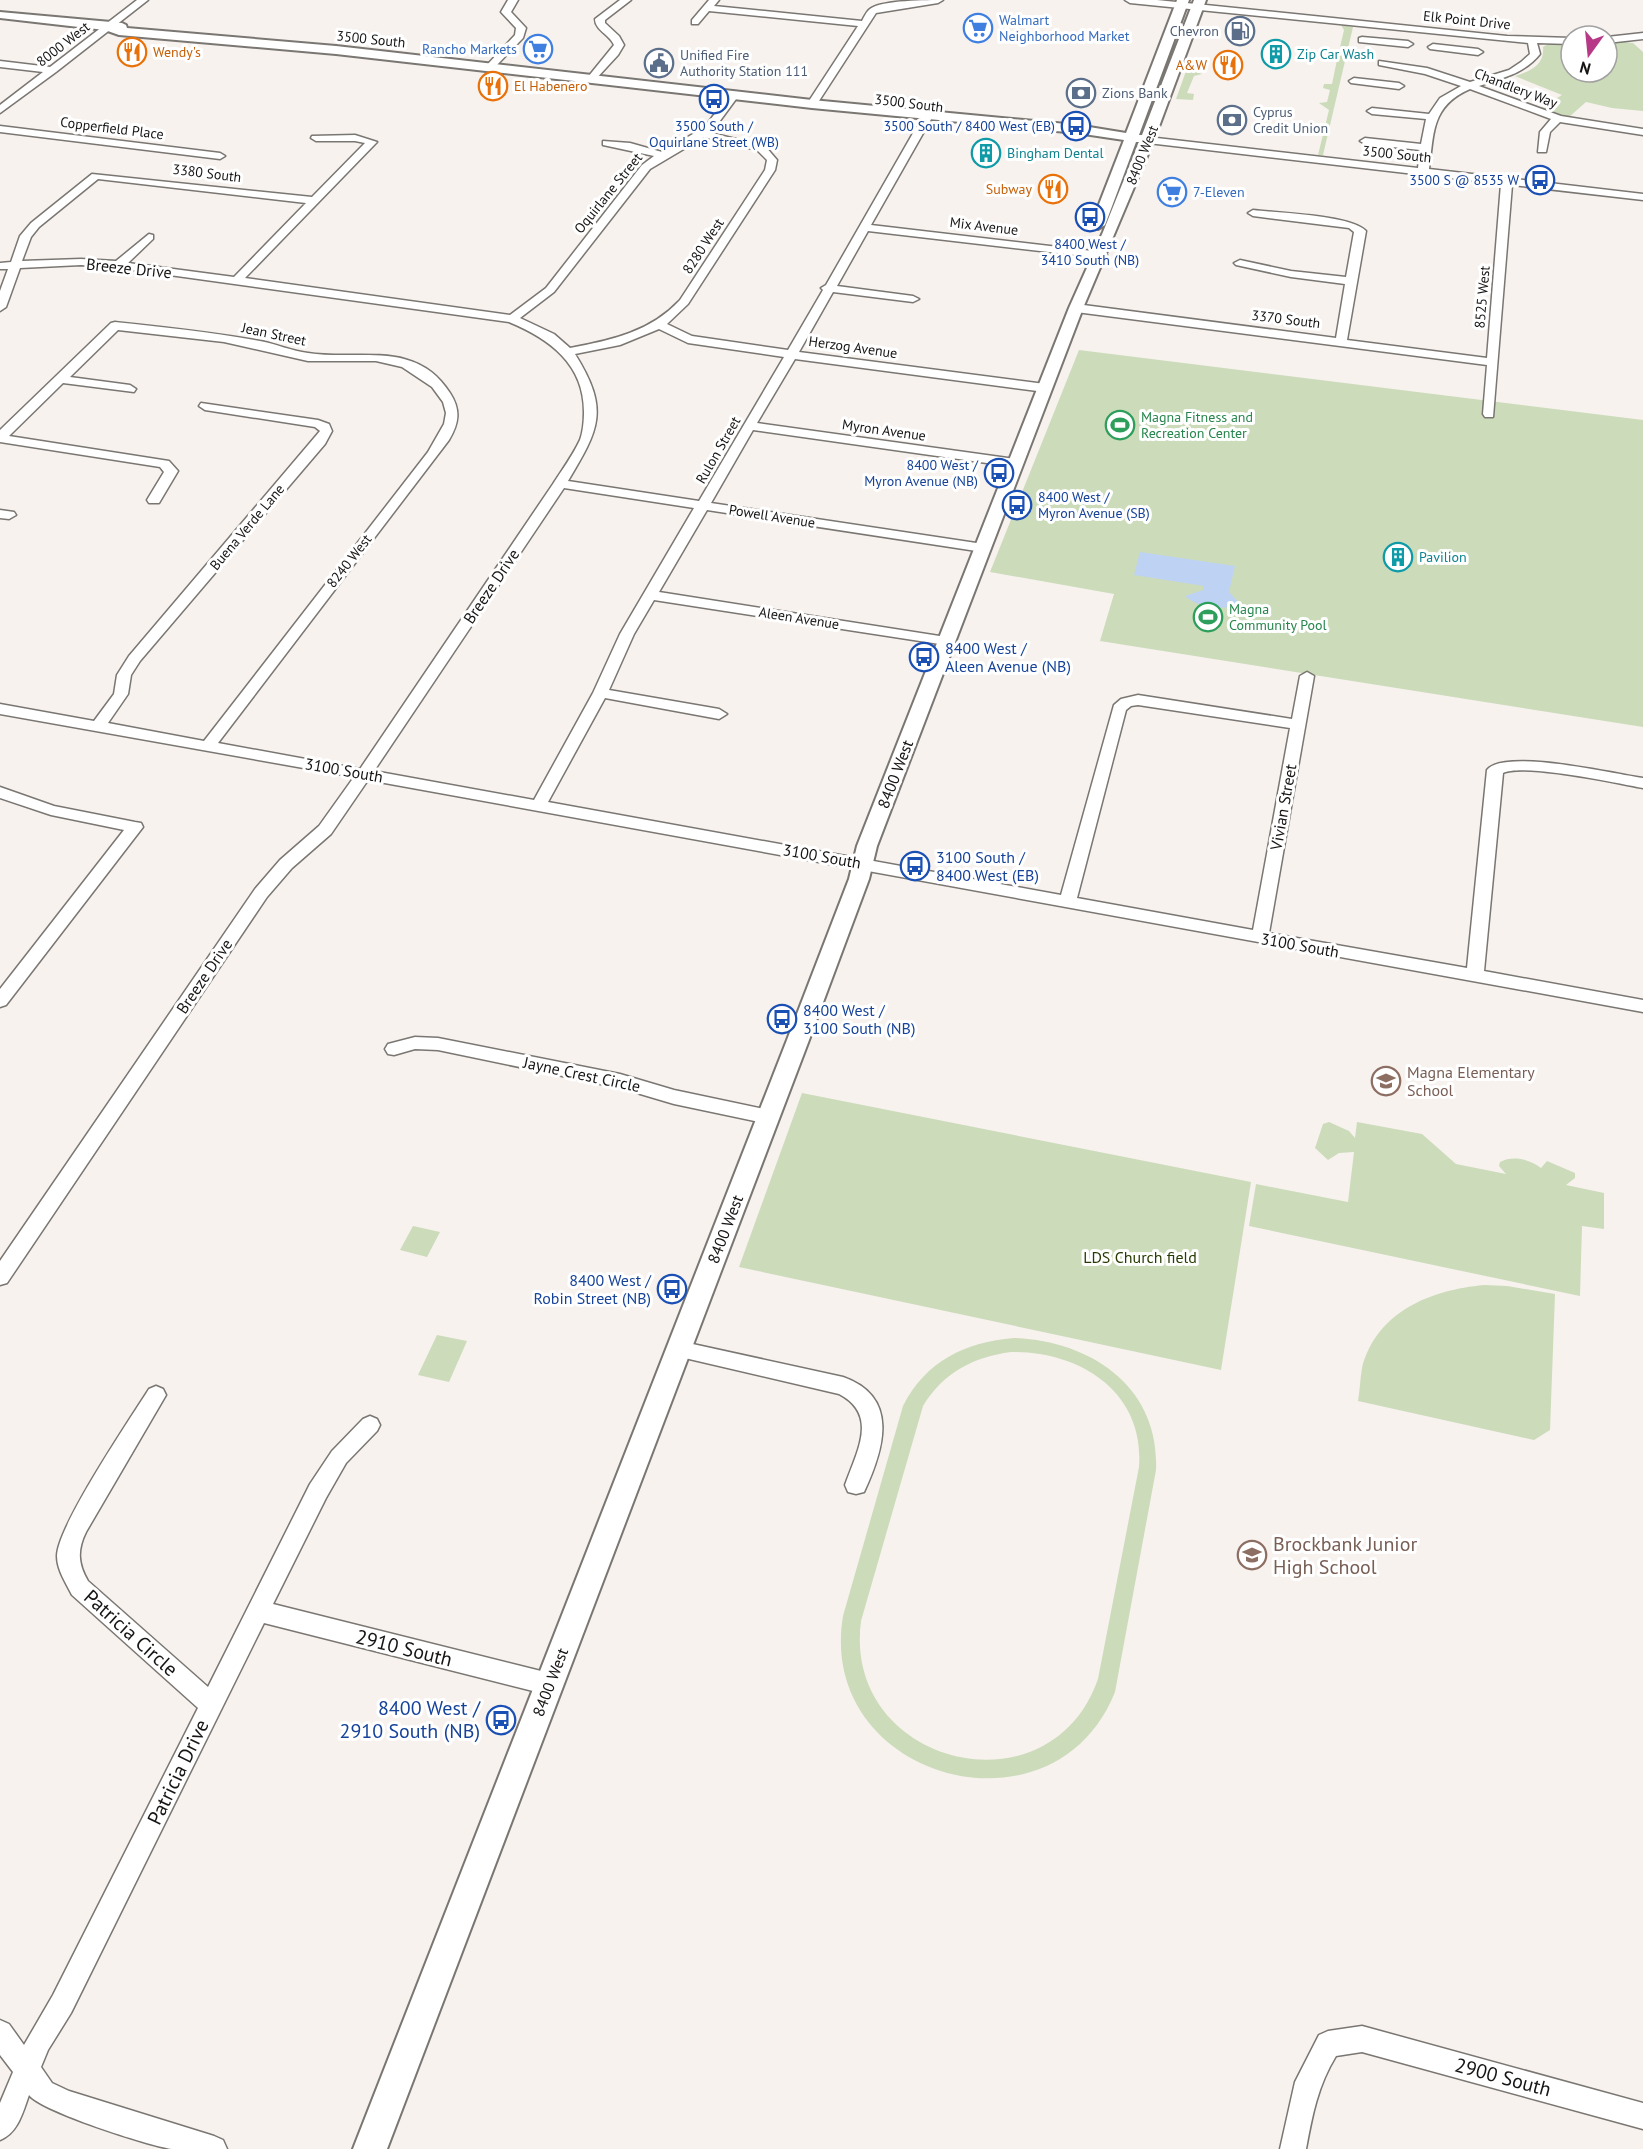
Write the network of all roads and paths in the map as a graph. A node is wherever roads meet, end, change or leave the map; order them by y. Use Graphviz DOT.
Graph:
graph roads {
  1 [pos="143,0"];
  2 [pos="513,0"];
  3 [pos="626,0"];
  4 [pos="938,0"];
  5 [pos="1130,0"];
  6 [pos="918,1"];
  7 [pos="1182,3"];
  8 [pos="1199,3"];
  9 [pos="710,4"];
  10 [pos="0,15"];
  11 [pos="695,22"];
  12 [pos="864,24"];
  13 [pos="107,27"];
  14 [pos="1638,37"];
  15 [pos="1619,39"];
  16 [pos="1362,40"];
  17 [pos="1532,40"];
  18 [pos="1559,41"];
  19 [pos="1385,42"];
  20 [pos="1408,44"];
  21 [pos="1643,45"];
  22 [pos="1433,47"];
  23 [pos="1457,50"];
  24 [pos="1478,52"];
  25 [pos="1382,63"];
  26 [pos="0,64"];
  27 [pos="490,68"];
  28 [pos="52,70"];
  29 [pos="1441,74"];
  30 [pos="591,79"];
  31 [pos="1354,81"];
  32 [pos="1377,84"];
  33 [pos="1471,85"];
  34 [pos="1399,86"];
  35 [pos="734,94"];
  36 [pos="812,104"];
  37 [pos="0,110"];
  38 [pos="927,117"];
  39 [pos="1432,117"];
  40 [pos="1558,119"];
  41 [pos="0,129"];
  42 [pos="1643,132"];
  43 [pos="704,134"];
  44 [pos="316,138"];
  45 [pos="1130,138"];
  46 [pos="1148,140"];
  47 [pos="607,143"];
  48 [pos="1427,148"];
  49 [pos="1542,150"];
  50 [pos="662,155"];
  51 [pos="220,156"];
  52 [pos="1423,172"];
  53 [pos="1507,182"];
  54 [pos="1643,197"];
  55 [pos="315,201"];
  56 [pos="1253,213"];
  57 [pos="863,227"];
  58 [pos="149,237"];
  59 [pos="1096,255"];
  60 [pos="1240,263"];
  61 [pos="15,265"];
  62 [pos="119,265"];
  63 [pos="0,266"];
  64 [pos="236,281"];
  65 [pos="1352,281"];
  66 [pos="827,288"];
  67 [pos="913,299"];
  68 [pos="0,307"];
  69 [pos="1076,308"];
  70 [pos="512,319"];
  71 [pos="660,325"];
  72 [pos="1341,341"];
  73 [pos="568,352"];
  74 [pos="792,354"];
  75 [pos="1492,362"];
  76 [pos="423,374"];
  77 [pos="62,379"];
  78 [pos="130,388"];
  79 [pos="1045,388"];
  80 [pos="205,406"];
  81 [pos="1489,414"];
  82 [pos="749,426"];
  83 [pos="0,437"];
  84 [pos="1015,463"];
  85 [pos="560,484"];
  86 [pos="154,500"];
  87 [pos="703,506"];
  88 [pos="983,548"];
  89 [pos="652,595"];
  90 [pos="946,641"];
  91 [pos="1307,676"];
  92 [pos="600,693"];
  93 [pos="0,709"];
  94 [pos="719,714"];
  95 [pos="1298,725"];
  96 [pos="98,726"];
  97 [pos="208,746"];
  98 [pos="365,773"];
  99 [pos="1643,783"];
  100 [pos="0,792"];
  101 [pos="539,805"];
  102 [pos="863,863"];
  103 [pos="1067,903"];
  104 [pos="1260,938"];
  105 [pos="1475,976"];
  106 [pos="0,1001"];
  107 [pos="1643,1006"];
  108 [pos="394,1049"];
  109 [pos="769,1117"];
  110 [pos="0,1277"];
  111 [pos="679,1349"];
  112 [pos="156,1395"];
  113 [pos="370,1425"];
  114 [pos="856,1485"];
  115 [pos="258,1611"];
  116 [pos="549,1684"];
  117 [pos="211,1705"];
  118 [pos="0,2033"];
  119 [pos="27,2072"];
  120 [pos="1643,2115"];
  121 [pos="0,2127"];
  122 [pos="214,2149"];
  123 [pos="370,2149"];
  124 [pos="1293,2149"];
  1 -- 13 [label="street, 8000 West"];
  2 -- 27 [label="street"];
  3 -- 30 [label="street"];
  4 -- 6 [label="street"];
  5 -- 7 [label="street, Elk Point Drive"];
  6 -- 12 [label="street"];
  7 -- 8 [label="street, Elk Point Drive"];
  7 -- 45 [label="main road, 8400 West"];
  8 -- 17 [label="street, Elk Point Drive"];
  8 -- 46 [label="main road, 8400 West"];
  9 -- 11 [label="street"];
  9 -- 12 [label="street"];
  10 -- 13 [label="main road, 3500 South"];
  12 -- 36 [label="street"];
  13 -- 27 [label="main road, 3500 South"];
  13 -- 28 [label="street, 8000 West"];
  14 -- 15 [label="street"];
  14 -- 21 [label="street"];
  16 -- 19 [label="street"];
  17 -- 18 [label="street, Elk Point Drive"];
  17 -- 33 [label="street"];
  19 -- 20 [label="street"];
  19 -- 25 [label="street"];
  22 -- 23 [label="street"];
  23 -- 24 [label="street"];
  23 -- 29 [label="street"];
  25 -- 29 [label="street, Chandlery Way"];
  25 -- 32 [label="street"];
  26 -- 28 [label="street"];
  27 -- 30 [label="main road, 3500 South"];
  28 -- 37 [label="street, 8000 West"];
  29 -- 33 [label="street, Chandlery Way"];
  30 -- 35 [label="main road, 3500 South"];
  31 -- 32 [label="street"];
  32 -- 34 [label="street"];
  33 -- 39 [label="street"];
  33 -- 40 [label="street, Chandlery Way"];
  35 -- 36 [label="main road, 3500 South"];
  35 -- 43 [label="street, Oquirlane Street"];
  36 -- 38 [label="main road, 3500 South"];
  38 -- 45 [label="main road, 3500 South"];
  38 -- 57 [label="street, Rulon Street"];
  39 -- 48 [label="street"];
  39 -- 48 [label="street"];
  40 -- 42 [label="street, Chandlery Way"];
  40 -- 49 [label="street"];
  41 -- 51 [label="street, Copperfield Place"];
  43 -- 50 [label="street, Oquirlane Street"];
  43 -- 71 [label="street, 8280 West"];
  44 -- 55 [label="street"];
  45 -- 46 [label="main road, 3500 South"];
  45 -- 59 [label="main road, 8400 West"];
  46 -- 52 [label="street, 3500 South"];
  46 -- 59 [label="main road, 8400 West"];
  47 -- 50 [label="street"];
  48 -- 52 [label="street"];
  50 -- 70 [label="street, Oquirlane Street"];
  52 -- 53 [label="street, 3500 South"];
  53 -- 54 [label="street, 3500 South"];
  53 -- 75 [label="street, 8525 West"];
  55 -- 61 [label="street, 3380 South"];
  55 -- 64 [label="street"];
  56 -- 65 [label="street"];
  57 -- 59 [label="street, Mix Avenue"];
  57 -- 66 [label="street, Rulon Street"];
  58 -- 62 [label="street"];
  59 -- 69 [label="main road, 8400 West"];
  60 -- 65 [label="street"];
  61 -- 62 [label="street, Breeze Drive"];
  61 -- 63 [label="street, Breeze Drive"];
  61 -- 68 [label="street"];
  62 -- 64 [label="street, Breeze Drive"];
  64 -- 70 [label="street, Breeze Drive"];
  65 -- 72 [label="street"];
  66 -- 67 [label="street"];
  66 -- 74 [label="street, Rulon Street"];
  69 -- 72 [label="street, 3370 South"];
  69 -- 79 [label="main road, 8400 West"];
  70 -- 73 [label="street, Breeze Drive"];
  71 -- 73 [label="street, 8280 West"];
  71 -- 74 [label="street, Herzog Avenue"];
  72 -- 75 [label="street, 3370 South"];
  73 -- 85 [label="street, Breeze Drive"];
  74 -- 79 [label="street, Herzog Avenue"];
  74 -- 82 [label="street, Rulon Street"];
  75 -- 81 [label="street, 8525 West"];
  76 -- 77 [label="street, Jean Street"];
  76 -- 97 [label="street, 8240 West"];
  77 -- 78 [label="street"];
  77 -- 83 [label="street"];
  79 -- 84 [label="main road, 8400 West"];
  80 -- 96 [label="street, Buena Verde Lane"];
  82 -- 84 [label="street, Myron Avenue"];
  82 -- 87 [label="street, Rulon Street"];
  83 -- 86 [label="street"];
  84 -- 88 [label="main road, 8400 West"];
  85 -- 87 [label="street, Powell Avenue"];
  85 -- 98 [label="street, Breeze Drive"];
  87 -- 88 [label="street, Powell Avenue"];
  87 -- 89 [label="street, Rulon Street"];
  88 -- 90 [label="main road, 8400 West"];
  89 -- 90 [label="street, Aleen Avenue"];
  89 -- 92 [label="street, Rulon Street"];
  90 -- 102 [label="main road, 8400 West"];
  91 -- 95 [label="street, Vivian Street"];
  92 -- 94 [label="street"];
  92 -- 101 [label="street, Rulon Street"];
  93 -- 96 [label="street, 3100 South"];
  95 -- 103 [label="street"];
  95 -- 104 [label="street, Vivian Street"];
  96 -- 97 [label="street, 3100 South"];
  97 -- 98 [label="street, 3100 South"];
  98 -- 101 [label="street, 3100 South"];
  98 -- 110 [label="street, Breeze Drive"];
  99 -- 105 [label="street"];
  100 -- 106 [label="street"];
  101 -- 102 [label="street, 3100 South"];
  102 -- 103 [label="street, 3100 South"];
  102 -- 109 [label="main road, 8400 West"];
  103 -- 104 [label="street, 3100 South"];
  104 -- 105 [label="street, 3100 South"];
  105 -- 107 [label="street, 3100 South"];
  108 -- 109 [label="street, Jayne Crest Circle"];
  109 -- 111 [label="main road, 8400 West"];
  111 -- 114 [label="street"];
  111 -- 116 [label="main road, 8400 West"];
  112 -- 117 [label="street, Patricia Circle"];
  113 -- 115 [label="street, Patricia Drive"];
  115 -- 116 [label="street, 2910 South"];
  115 -- 117 [label="street, Patricia Drive"];
  116 -- 123 [label="main road, 8400 West"];
  117 -- 119 [label="street, Patricia Drive"];
  118 -- 119 [label="street"];
  119 -- 121 [label="street, Patricia Drive"];
  119 -- 122 [label="street"];
  120 -- 124 [label="street, 2900 South"];
}
